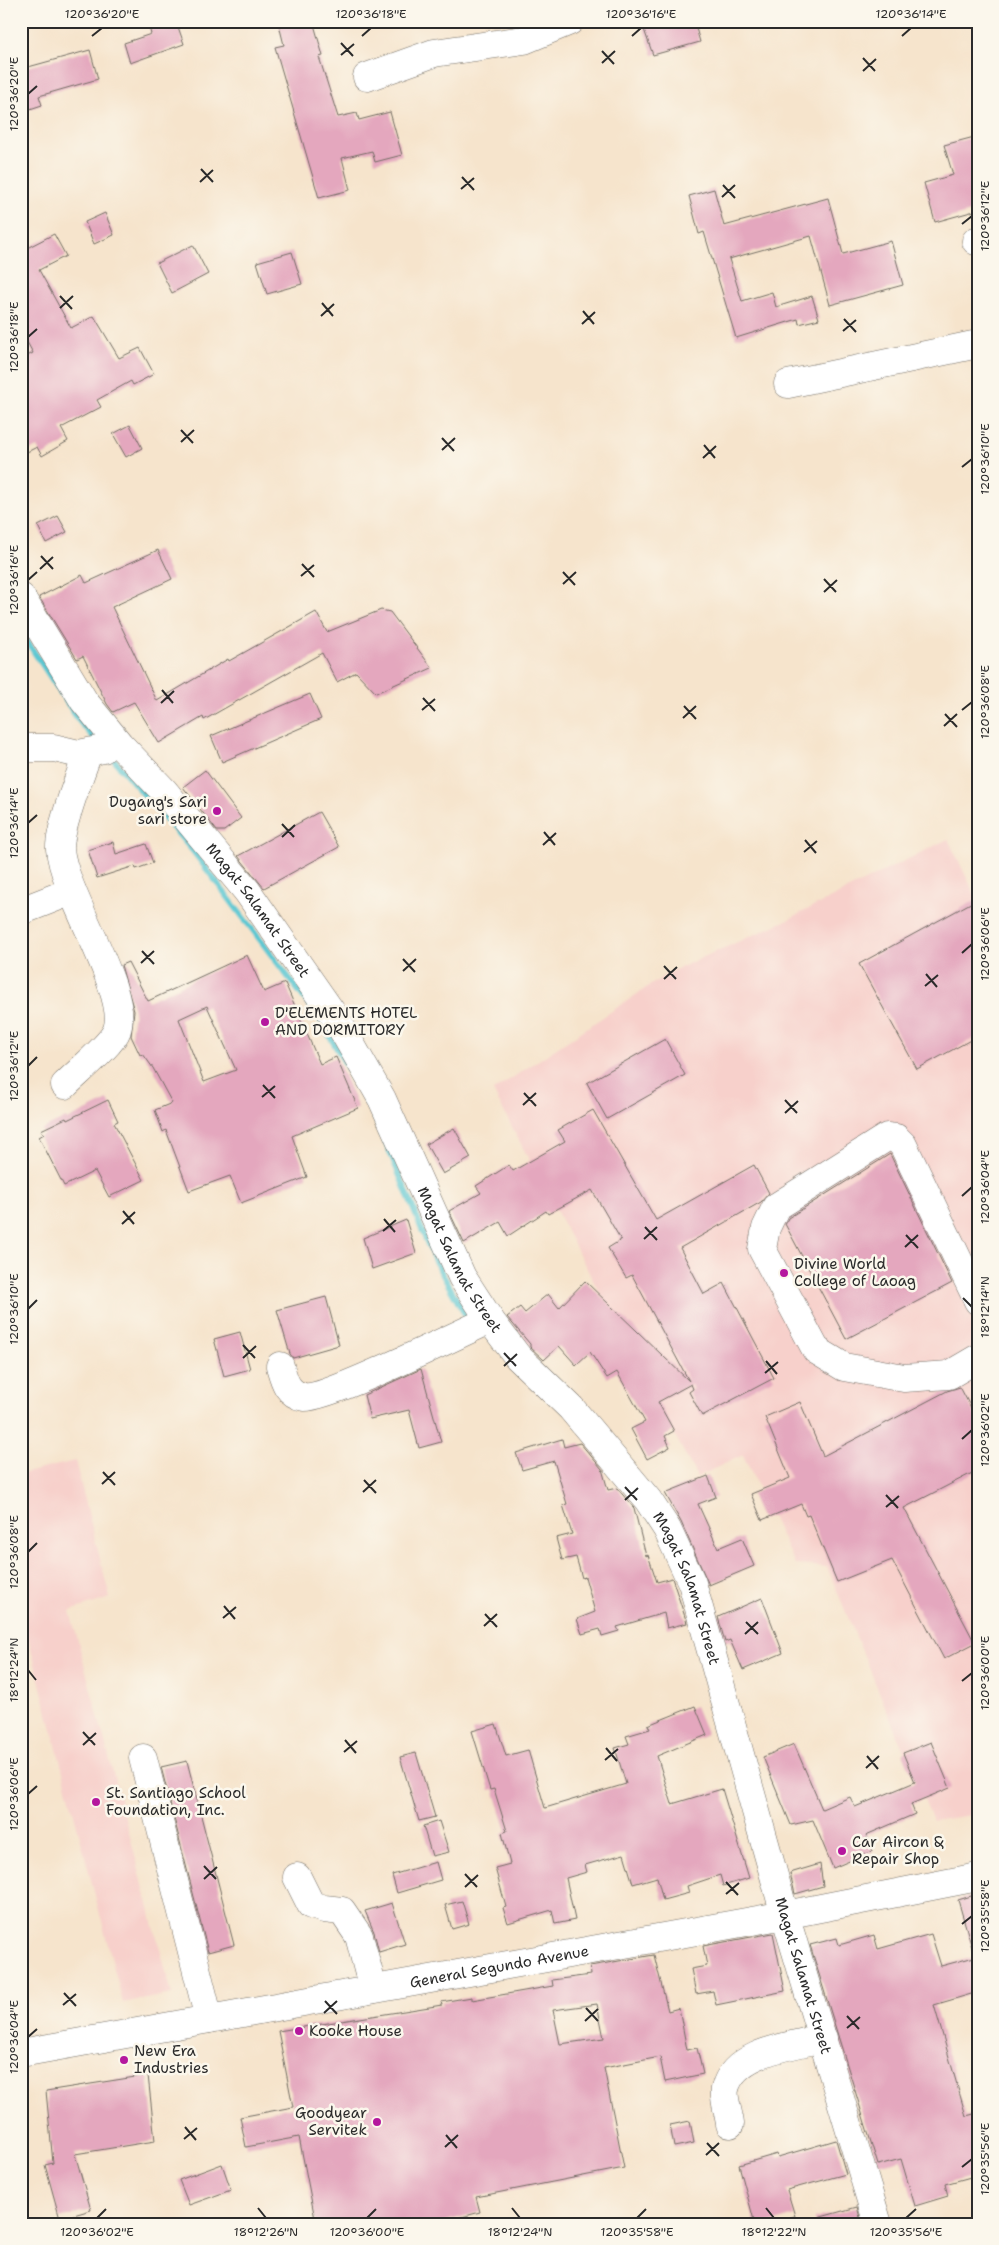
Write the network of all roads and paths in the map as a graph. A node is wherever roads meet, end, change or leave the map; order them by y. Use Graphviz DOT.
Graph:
graph roads {
  1 [pos="570,21"];
  2 [pos="367,77"];
  3 [pos="978,344"];
  4 [pos="788,384"];
  5 [pos="21,597"];
  6 [pos="21,748"];
  7 [pos="104,749"];
  8 [pos="72,891"];
  9 [pos="21,911"];
  10 [pos="65,1085"];
  11 [pos="978,1301"];
  12 [pos="490,1320"];
  13 [pos="978,1358"];
  14 [pos="280,1366"];
  15 [pos="143,1758"];
  16 [pos="297,1877"];
  17 [pos="978,1877"];
  18 [pos="785,1915"];
  19 [pos="374,1989"];
  20 [pos="209,2019"];
  21 [pos="823,2038"];
  22 [pos="21,2053"];
  23 [pos="730,2124"];
  24 [pos="878,2224"];
  1 -- 2 [label="main road"];
  3 -- 4 [label="main road"];
  5 -- 7 [label="main road, Magat Salamat Street"];
  6 -- 7 [label="main road"];
  7 -- 8 [label="main road"];
  7 -- 12 [label="main road, Magat Salamat Street"];
  8 -- 9 [label="main road"];
  8 -- 10 [label="main road"];
  11 -- 13 [label="main road"];
  12 -- 14 [label="main road"];
  12 -- 18 [label="main road, Magat Salamat Street"];
  15 -- 20 [label="main road"];
  16 -- 19 [label="main road"];
  17 -- 18 [label="main road, General Segundo Avenue"];
  18 -- 19 [label="main road, General Segundo Avenue"];
  18 -- 21 [label="main road, Magat Salamat Street"];
  19 -- 20 [label="main road, General Segundo Avenue"];
  20 -- 22 [label="main road, General Segundo Avenue"];
  21 -- 23 [label="main road"];
  21 -- 24 [label="main road, Magat Salamat Street"];
}
